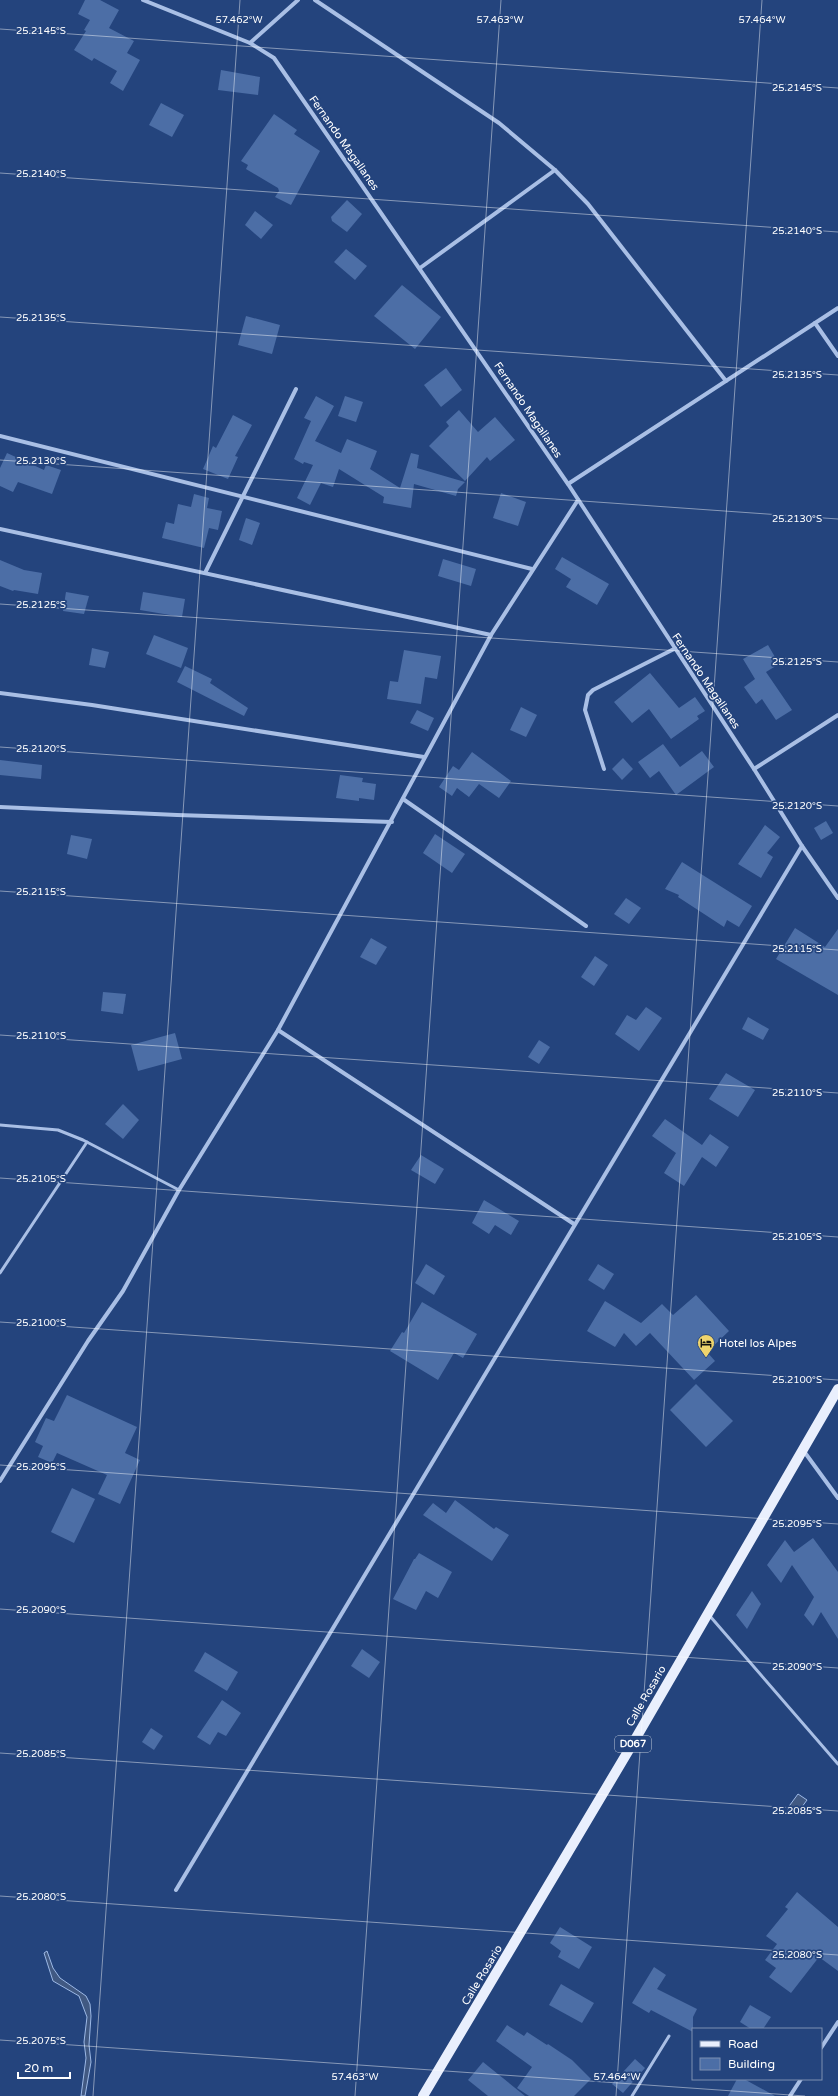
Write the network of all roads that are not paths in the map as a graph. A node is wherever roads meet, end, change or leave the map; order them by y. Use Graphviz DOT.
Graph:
graph roads {
  1 [pos="143,0"];
  2 [pos="298,0"];
  3 [pos="314,0"];
  4 [pos="250,43"];
  5 [pos="555,170"];
  6 [pos="420,268"];
  7 [pos="838,308"];
  8 [pos="815,323"];
  9 [pos="838,356"];
  10 [pos="726,381"];
  11 [pos="296,389"];
  12 [pos="0,436"];
  13 [pos="568,484"];
  14 [pos="244,495"];
  15 [pos="578,500"];
  16 [pos="0,529"];
  17 [pos="532,569"];
  18 [pos="205,573"];
  19 [pos="491,635"];
  20 [pos="674,649"];
  21 [pos="0,693"];
  22 [pos="838,715"];
  23 [pos="424,757"];
  24 [pos="604,769"];
  25 [pos="754,769"];
  26 [pos="403,798"];
  27 [pos="0,807"];
  28 [pos="392,822"];
  29 [pos="802,846"];
  30 [pos="838,898"];
  31 [pos="586,926"];
  32 [pos="278,1030"];
  33 [pos="0,1125"];
  34 [pos="87,1142"];
  35 [pos="179,1190"];
  36 [pos="574,1224"];
  37 [pos="0,1273"];
  38 [pos="838,1389"];
  39 [pos="803,1450"];
  40 [pos="0,1481"];
  41 [pos="838,1498"];
  42 [pos="708,1614"];
  43 [pos="838,1764"];
  44 [pos="176,1890"];
  45 [pos="838,2022"];
  46 [pos="669,2036"];
  47 [pos="822,2046"];
  48 [pos="800,2080"];
  49 [pos="424,2096"];
  50 [pos="632,2096"];
  51 [pos="790,2096"];
  1 -- 4 [label="street, Fernando Magallanes"];
  2 -- 4 [label="street"];
  3 -- 5 [label="street"];
  4 -- 6 [label="street, Fernando Magallanes"];
  5 -- 6 [label="street"];
  5 -- 10 [label="street"];
  6 -- 13 [label="street, Fernando Magallanes"];
  7 -- 8 [label="street"];
  8 -- 9 [label="street"];
  8 -- 10 [label="street"];
  10 -- 13 [label="street"];
  11 -- 14 [label="street"];
  12 -- 14 [label="street"];
  13 -- 15 [label="street, Fernando Magallanes"];
  14 -- 17 [label="street"];
  14 -- 18 [label="street"];
  15 -- 17 [label="street"];
  15 -- 20 [label="street, Fernando Magallanes"];
  16 -- 18 [label="street"];
  17 -- 19 [label="street"];
  18 -- 19 [label="street"];
  19 -- 23 [label="street"];
  20 -- 24 [label="street"];
  20 -- 25 [label="street, Fernando Magallanes"];
  21 -- 23 [label="street"];
  22 -- 25 [label="street"];
  23 -- 26 [label="street"];
  25 -- 29 [label="street, Fernando Magallanes"];
  26 -- 28 [label="street"];
  26 -- 31 [label="street"];
  27 -- 28 [label="street"];
  28 -- 32 [label="street"];
  29 -- 30 [label="street, Fernando Magallanes"];
  29 -- 36 [label="street"];
  32 -- 35 [label="street"];
  32 -- 36 [label="street"];
  33 -- 34 [label="lane"];
  34 -- 35 [label="lane"];
  34 -- 37 [label="lane"];
  35 -- 40 [label="street"];
  36 -- 44 [label="street"];
  38 -- 39 [label="main road, Calle Rosario / D067"];
  39 -- 41 [label="street"];
  39 -- 42 [label="main road, Calle Rosario / D067"];
  42 -- 43 [label="lane"];
  42 -- 49 [label="main road, Calle Rosario / D067"];
  45 -- 47 [label="street"];
  46 -- 50 [label="lane"];
  48 -- 51 [label="street"];
}
